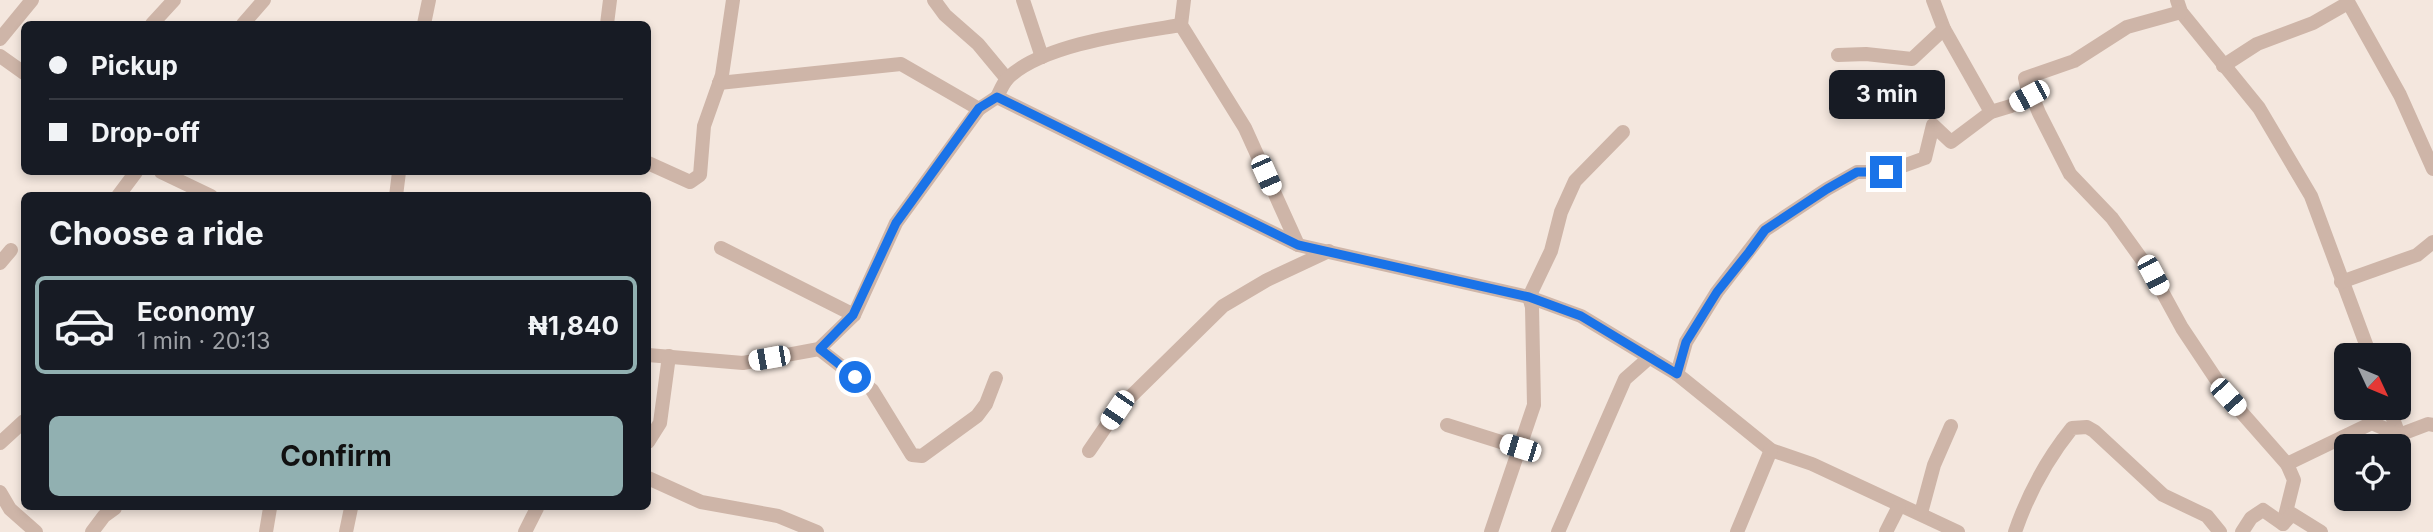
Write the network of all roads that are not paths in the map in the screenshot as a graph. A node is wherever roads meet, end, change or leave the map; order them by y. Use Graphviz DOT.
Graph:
graph roads {
  1 [pos="32,0"];
  2 [pos="174,0"];
  3 [pos="264,0"];
  4 [pos="429,0"];
  5 [pos="610,0"];
  6 [pos="733,0"];
  7 [pos="933,0"];
  8 [pos="1023,0"];
  9 [pos="1184,0"];
  10 [pos="1933,0"];
  11 [pos="2348,2"];
  12 [pos="2179,6"];
  13 [pos="155,21"];
  14 [pos="246,21"];
  15 [pos="425,21"];
  16 [pos="607,21"];
  17 [pos="1181,26"];
  18 [pos="1944,29"];
  19 [pos="0,39"];
  20 [pos="1838,55"];
  21 [pos="0,56"];
  22 [pos="1042,57"];
  23 [pos="2223,66"];
  24 [pos="21,71"];
  25 [pos="2025,78"];
  26 [pos="1007,79"];
  27 [pos="719,83"];
  28 [pos="997,97"];
  29 [pos="979,108"];
  30 [pos="1991,112"];
  31 [pos="1623,132"];
  32 [pos="651,164"];
  33 [pos="2433,169"];
  34 [pos="134,175"];
  35 [pos="167,175"];
  36 [pos="121,192"];
  37 [pos="203,192"];
  38 [pos="2433,242"];
  39 [pos="1298,245"];
  40 [pos="721,248"];
  41 [pos="11,250"];
  42 [pos="1329,251"];
  43 [pos="0,263"];
  44 [pos="2341,282"];
  45 [pos="1529,297"];
  46 [pos="853,315"];
  47 [pos="2365,343"];
  48 [pos="820,349"];
  49 [pos="651,355"];
  50 [pos="669,356"];
  51 [pos="1650,357"];
  52 [pos="1677,374"];
  53 [pos="996,378"];
  54 [pos="21,424"];
  55 [pos="1447,425"];
  56 [pos="2433,425"];
  57 [pos="1951,426"];
  58 [pos="2349,434"];
  59 [pos="2397,434"];
  60 [pos="2402,434"];
  61 [pos="651,437"];
  62 [pos="2334,441"];
  63 [pos="0,443"];
  64 [pos="1520,448"];
  65 [pos="1771,450"];
  66 [pos="1089,451"];
  67 [pos="2287,464"];
  68 [pos="651,479"];
  69 [pos="0,492"];
  70 [pos="1899,506"];
  71 [pos="112,510"];
  72 [pos="270,510"];
  73 [pos="351,510"];
  74 [pos="536,510"];
  75 [pos="1921,513"];
  76 [pos="2283,524"];
  77 [pos="36,532"];
  78 [pos="92,532"];
  79 [pos="266,532"];
  80 [pos="346,532"];
  81 [pos="525,532"];
  82 [pos="817,532"];
  83 [pos="1492,532"];
  84 [pos="1558,532"];
  85 [pos="1737,532"];
  86 [pos="1886,532"];
  87 [pos="1958,532"];
  88 [pos="2015,532"];
  89 [pos="2220,532"];
  90 [pos="2242,532"];
  91 [pos="2320,532"];
  1 -- 19 [label="street"];
  2 -- 13 [label="street"];
  3 -- 14 [label="street"];
  4 -- 15 [label="street"];
  5 -- 16 [label="street"];
  6 -- 27 [label="street"];
  7 -- 26 [label="street"];
  8 -- 22 [label="street"];
  9 -- 17 [label="street"];
  10 -- 18 [label="street"];
  11 -- 23 [label="street"];
  11 -- 33 [label="street"];
  12 -- 23 [label="street"];
  12 -- 25 [label="street"];
  17 -- 22 [label="street"];
  17 -- 39 [label="street"];
  18 -- 20 [label="street"];
  18 -- 30 [label="street"];
  21 -- 24 [label="street"];
  22 -- 26 [label="street"];
  23 -- 44 [label="street"];
  25 -- 30 [label="street"];
  25 -- 67 [label="street"];
  26 -- 28 [label="street"];
  27 -- 29 [label="street"];
  27 -- 32 [label="street"];
  28 -- 29 [label="street"];
  28 -- 39 [label="street"];
  29 -- 46 [label="street"];
  30 -- 52 [label="street"];
  31 -- 45 [label="street"];
  34 -- 36 [label="street"];
  35 -- 37 [label="street"];
  38 -- 44 [label="street"];
  39 -- 42 [label="street"];
  40 -- 46 [label="street"];
  41 -- 43 [label="street"];
  42 -- 45 [label="street"];
  42 -- 66 [label="street"];
  44 -- 47 [label="street"];
  45 -- 51 [label="street"];
  45 -- 64 [label="street"];
  46 -- 48 [label="street"];
  48 -- 50 [label="street"];
  48 -- 53 [label="street"];
  49 -- 50 [label="street"];
  50 -- 61 [label="street"];
  51 -- 52 [label="street"];
  51 -- 84 [label="street"];
  52 -- 65 [label="street"];
  54 -- 63 [label="street"];
  55 -- 64 [label="street"];
  56 -- 60 [label="street"];
  57 -- 75 [label="street"];
  58 -- 59 [label="street"];
  62 -- 67 [label="street"];
  64 -- 83 [label="street"];
  65 -- 70 [label="street"];
  65 -- 85 [label="street"];
  67 -- 76 [label="street"];
  68 -- 82 [label="street"];
  69 -- 77 [label="street"];
  70 -- 75 [label="street"];
  70 -- 86 [label="street"];
  71 -- 78 [label="street"];
  72 -- 79 [label="street"];
  73 -- 80 [label="street"];
  74 -- 81 [label="street"];
  75 -- 87 [label="street"];
  76 -- 90 [label="street"];
  76 -- 91 [label="street"];
  88 -- 89 [label="street"];
}
